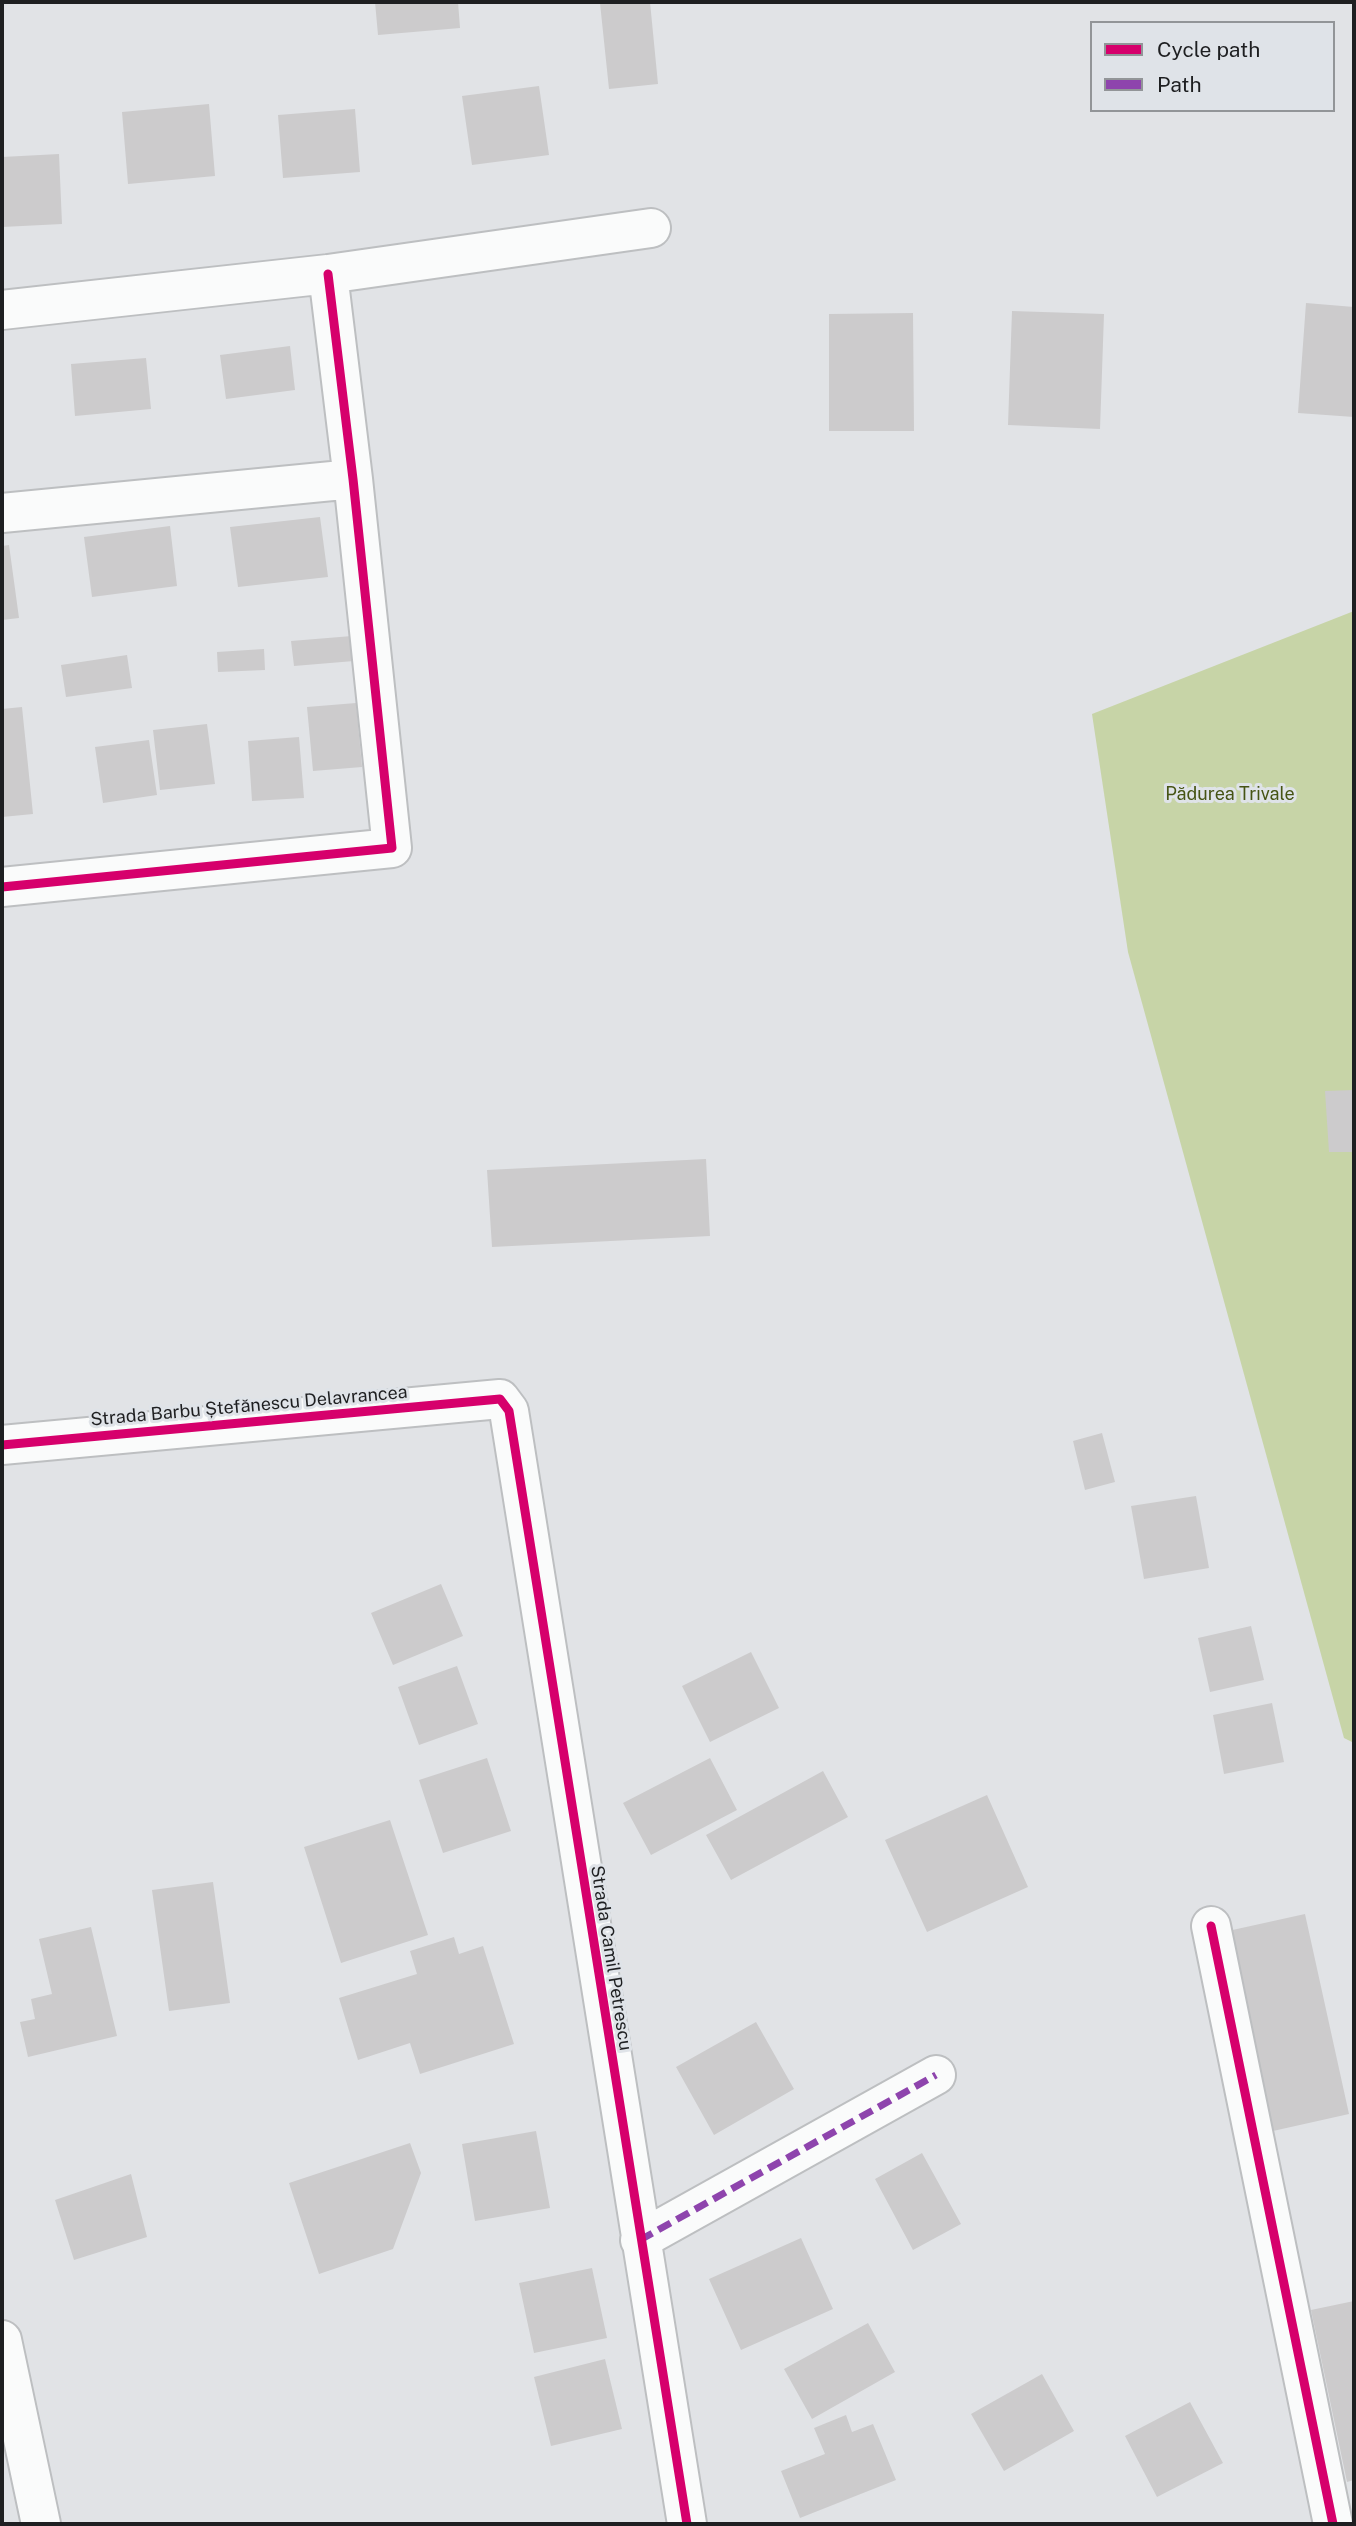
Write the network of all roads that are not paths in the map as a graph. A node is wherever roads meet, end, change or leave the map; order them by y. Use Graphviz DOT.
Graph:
graph roads {
  1 [pos="651,229"];
  2 [pos="328,274"];
  3 [pos="2,310"];
  4 [pos="353,479"];
  5 [pos="2,513"];
  6 [pos="2,887"];
  7 [pos="500,1399"];
  8 [pos="2,1445"];
  9 [pos="1211,1926"];
  10 [pos="936,2075"];
  11 [pos="640,2241"];
  12 [pos="2,2340"];
  13 [pos="41,2524"];
  14 [pos="687,2524"];
  15 [pos="1333,2524"];
  1 -- 2 [label="street"];
  2 -- 3 [label="street"];
  2 -- 4 [label="street"];
  4 -- 5 [label="street"];
  4 -- 6 [label="street"];
  7 -- 8 [label="street, Strada Barbu Ștefănescu Delavrancea"];
  7 -- 11 [label="street, Strada Camil Petrescu"];
  9 -- 15 [label="street"];
  10 -- 11 [label="street"];
  11 -- 14 [label="street, Strada Camil Petrescu"];
  12 -- 13 [label="street"];
}
